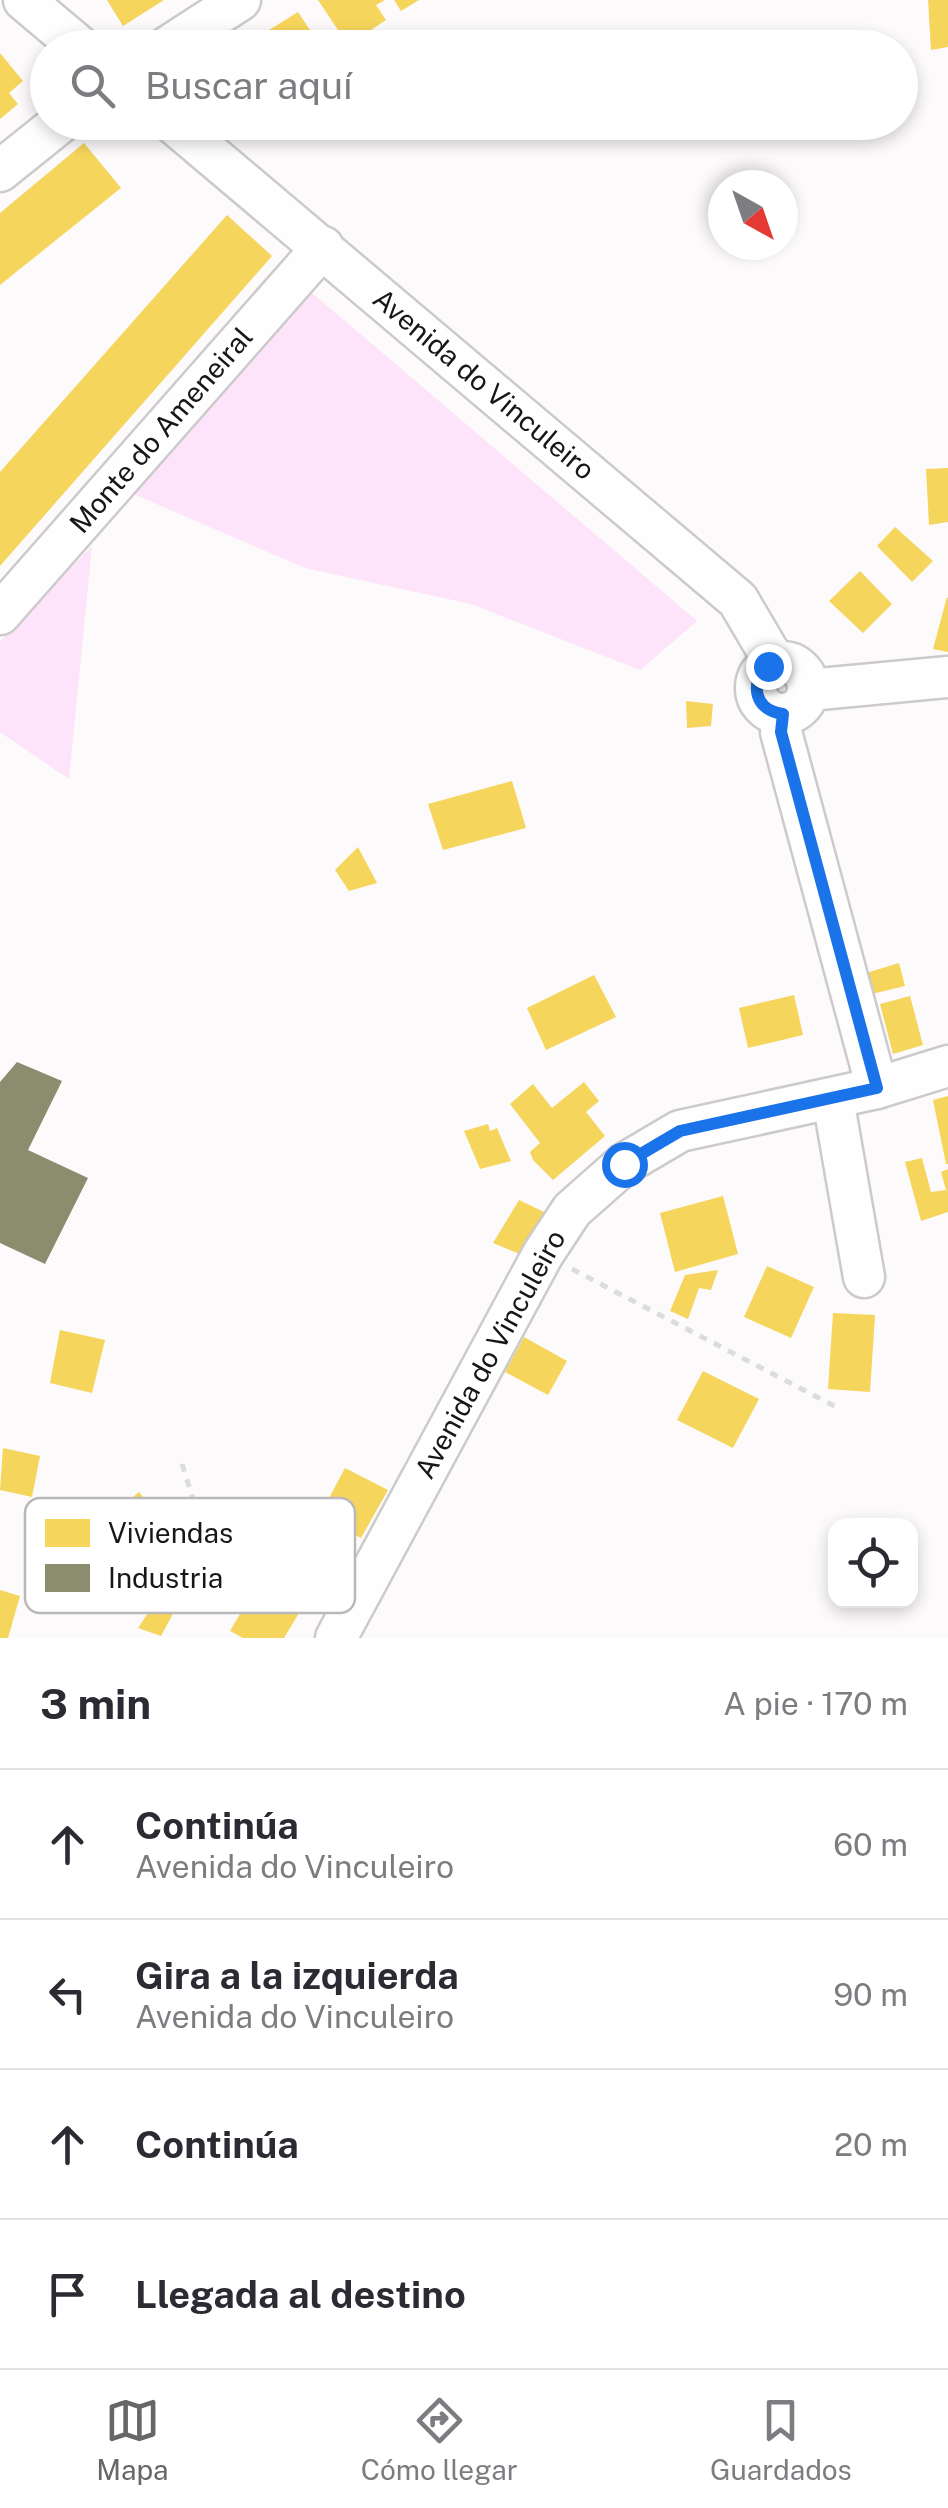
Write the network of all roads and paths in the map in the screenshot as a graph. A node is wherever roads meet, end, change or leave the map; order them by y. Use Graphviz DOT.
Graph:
graph roads {
  1 [pos="24,0"];
  2 [pos="240,0"];
  3 [pos="60,30"];
  4 [pos="194,30"];
  5 [pos="39,140"];
  6 [pos="194,140"];
  7 [pos="0,171"];
  8 [pos="323,247"];
  9 [pos="0,614"];
  10 [pos="948,677"];
  11 [pos="796,702"];
  12 [pos="948,1066"];
  13 [pos="877,1088"];
  14 [pos="833,1099"];
  15 [pos="542,1254"];
  16 [pos="864,1277"];
  17 [pos="840,1408"];
  18 [pos="182,1464"];
  19 [pos="192,1498"];
  20 [pos="355,1551"];
  21 [pos="379,1554"];
  22 [pos="355,1601"];
  23 [pos="349,1613"];
  24 [pos="336,1638"];
  1 -- 3 [label="street"];
  2 -- 4 [label="street"];
  5 -- 7 [label="street"];
  6 -- 8 [label="street, Avenida do Vinculeiro"];
  8 -- 9 [label="street, Monte do Ameneiral"];
  8 -- 11 [label="street, Avenida do Vinculeiro"];
  10 -- 11 [label="street"];
  11 -- 13 [label="street"];
  12 -- 13 [label="street, Avenida do Vinculeiro"];
  13 -- 14 [label="street, Avenida do Vinculeiro"];
  14 -- 15 [label="street, Avenida do Vinculeiro"];
  14 -- 16 [label="street"];
  15 -- 17 [label="path"];
  15 -- 21 [label="street, Avenida do Vinculeiro"];
  18 -- 19 [label="path"];
  20 -- 21 [label="path"];
  21 -- 22 [label="street, Avenida do Vinculeiro"];
  23 -- 24 [label="street, Avenida do Vinculeiro"];
}
